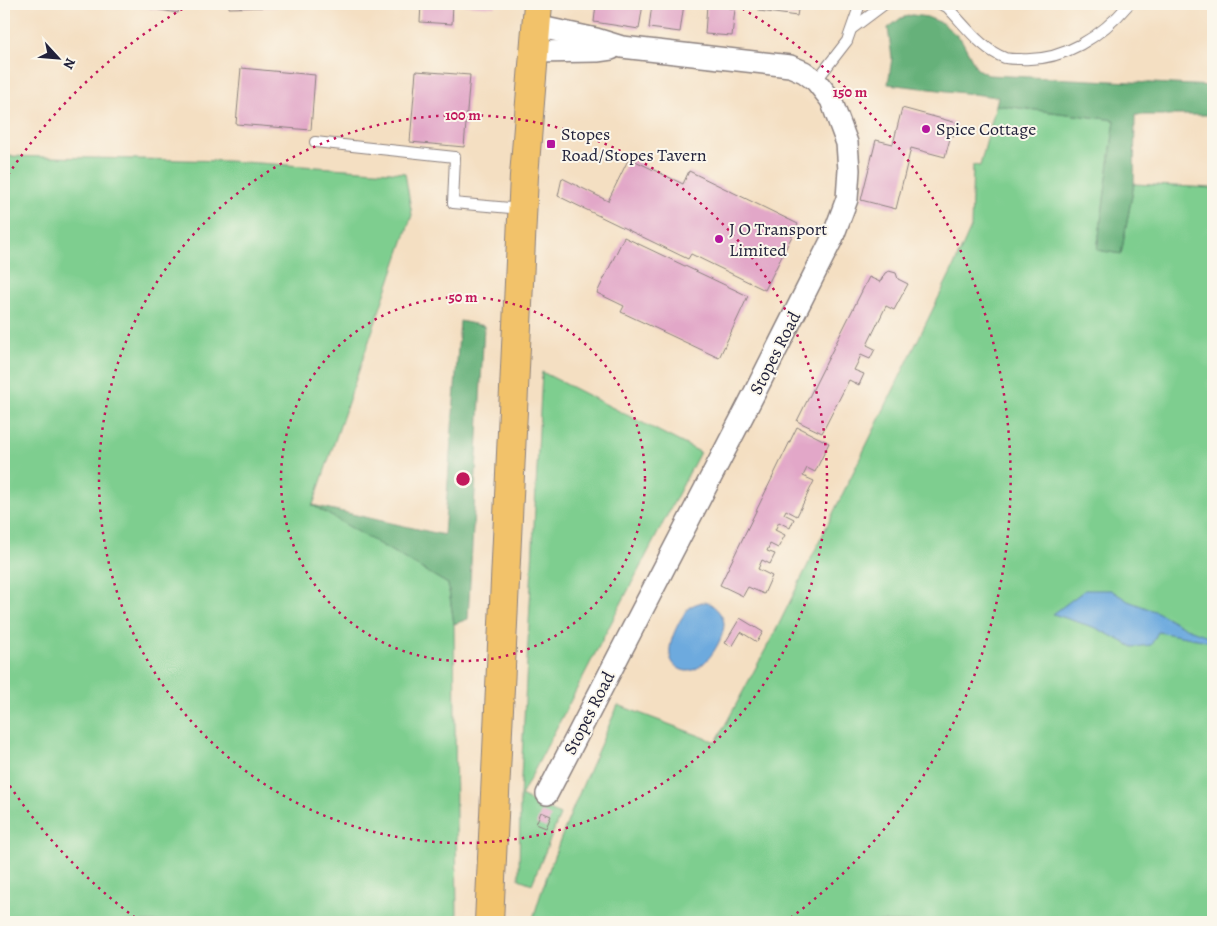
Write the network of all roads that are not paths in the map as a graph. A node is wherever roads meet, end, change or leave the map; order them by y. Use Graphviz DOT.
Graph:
graph roads {
  1 [pos="860,4"];
  2 [pos="885,4"];
  3 [pos="940,4"];
  4 [pos="1129,4"];
  5 [pos="536,28"];
  6 [pos="853,28"];
  7 [pos="816,81"];
  8 [pos="314,142"];
  9 [pos="522,210"];
  10 [pos="547,794"];
  11 [pos="489,922"];
  1 -- 6 [label="lane"];
  2 -- 6 [label="lane"];
  3 -- 4 [label="lane"];
  5 -- 7 [label="street, Stopes Road"];
  5 -- 9 [label="main road, Stopes Road"];
  6 -- 7 [label="lane"];
  7 -- 10 [label="street, Stopes Road"];
  8 -- 9 [label="lane"];
  9 -- 11 [label="main road, Stopes Road"];
}
